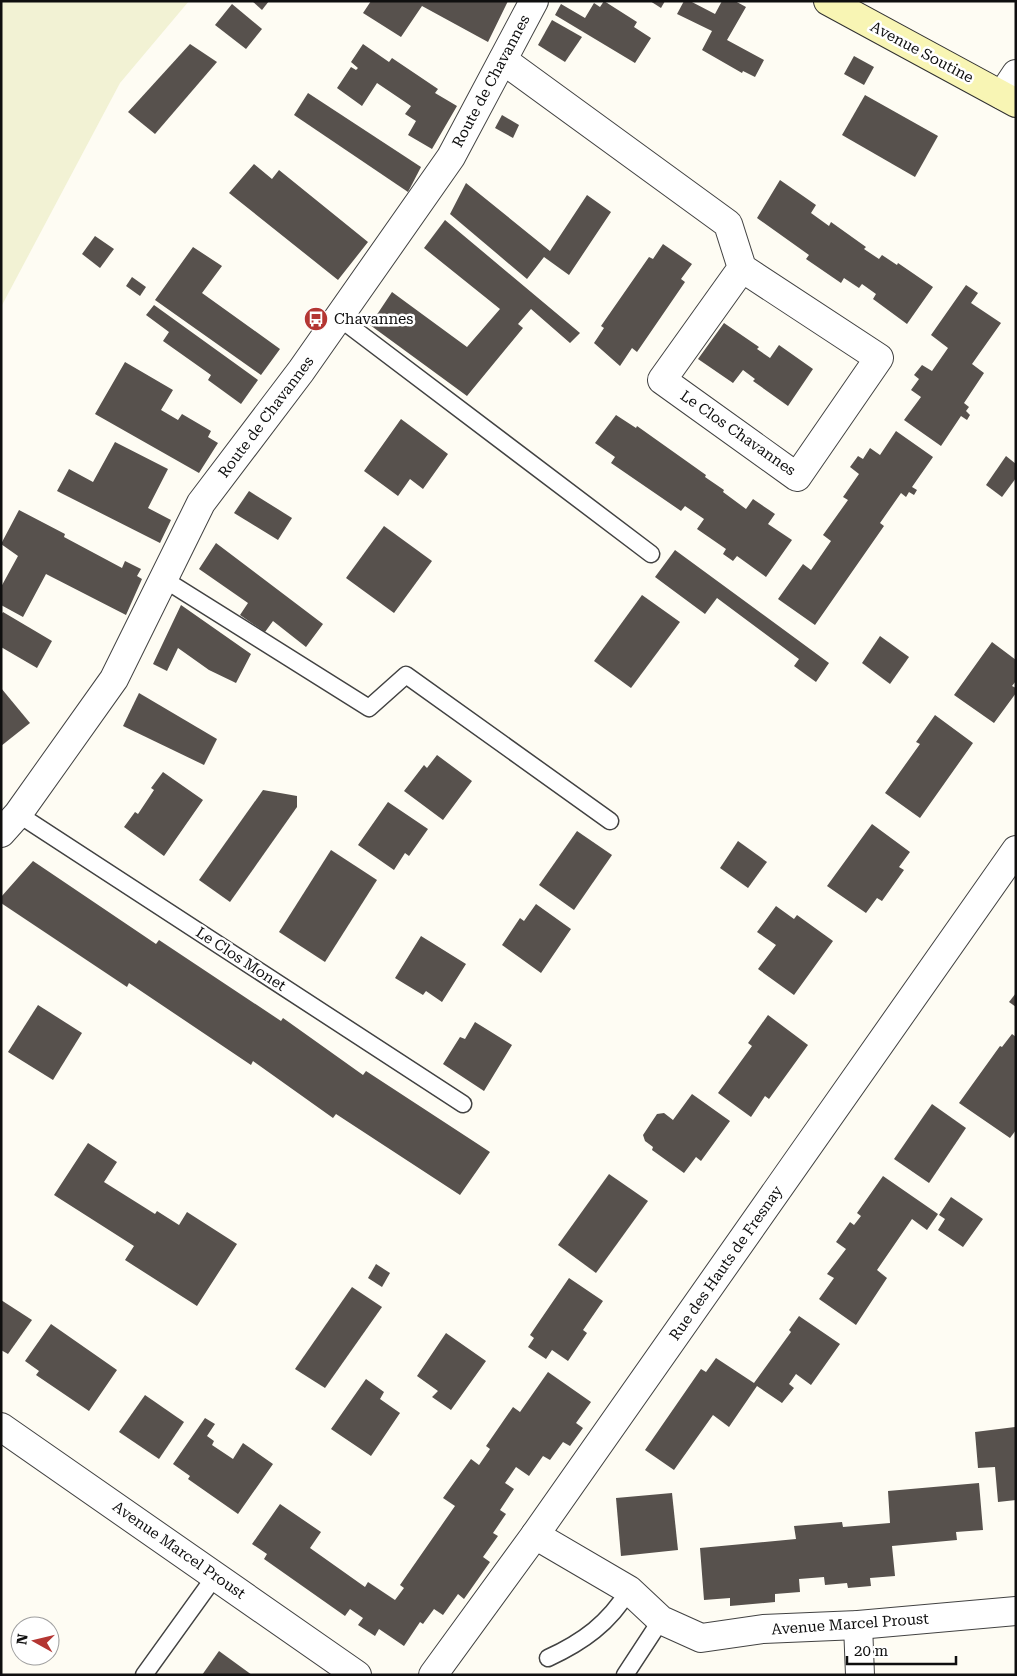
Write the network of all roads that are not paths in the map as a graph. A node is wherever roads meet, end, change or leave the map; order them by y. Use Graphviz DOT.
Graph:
graph roads {
  1 [pos="534,1"];
  2 [pos="828,1"];
  3 [pos="504,60"];
  4 [pos="1011,91"];
  5 [pos="742,268"];
  6 [pos="338,317"];
  7 [pos="651,554"];
  8 [pos="162,578"];
  9 [pos="610,822"];
  10 [pos="10,824"];
  11 [pos="1016,850"];
  12 [pos="463,1104"];
  13 [pos="1,1427"];
  14 [pos="535,1535"];
  15 [pos="216,1575"];
  16 [pos="630,1590"];
  17 [pos="1016,1611"];
  18 [pos="661,1620"];
  19 [pos="858,1625"];
  20 [pos="548,1658"];
  21 [pos="144,1675"];
  22 [pos="357,1675"];
  23 [pos="433,1675"];
  24 [pos="625,1675"];
  25 [pos="860,1675"];
  1 -- 3 [label="street, Route de Chavannes"];
  2 -- 4 [label="street, Avenue Soutine"];
  3 -- 5 [label="street"];
  3 -- 6 [label="street, Route de Chavannes"];
  5 -- 5 [label="street, Le Clos Chavannes"];
  6 -- 7 [label="lane"];
  6 -- 8 [label="street, Route de Chavannes"];
  8 -- 9 [label="lane"];
  8 -- 10 [label="street, Route de Chavannes"];
  10 -- 12 [label="lane, Le Clos Monet"];
  11 -- 14 [label="street, Rue des Hauts de Fresnay"];
  13 -- 15 [label="street, Avenue Marcel Proust"];
  14 -- 16 [label="street, Avenue Marcel Proust"];
  14 -- 23 [label="street, Rue des Hauts de Fresnay"];
  15 -- 21 [label="lane"];
  15 -- 22 [label="street, Avenue Marcel Proust"];
  16 -- 18 [label="street, Avenue Marcel Proust"];
  16 -- 20 [label="lane"];
  17 -- 19 [label="street, Avenue Marcel Proust"];
  18 -- 19 [label="street, Avenue Marcel Proust"];
  18 -- 24 [label="lane"];
  19 -- 25 [label="street"];
}
